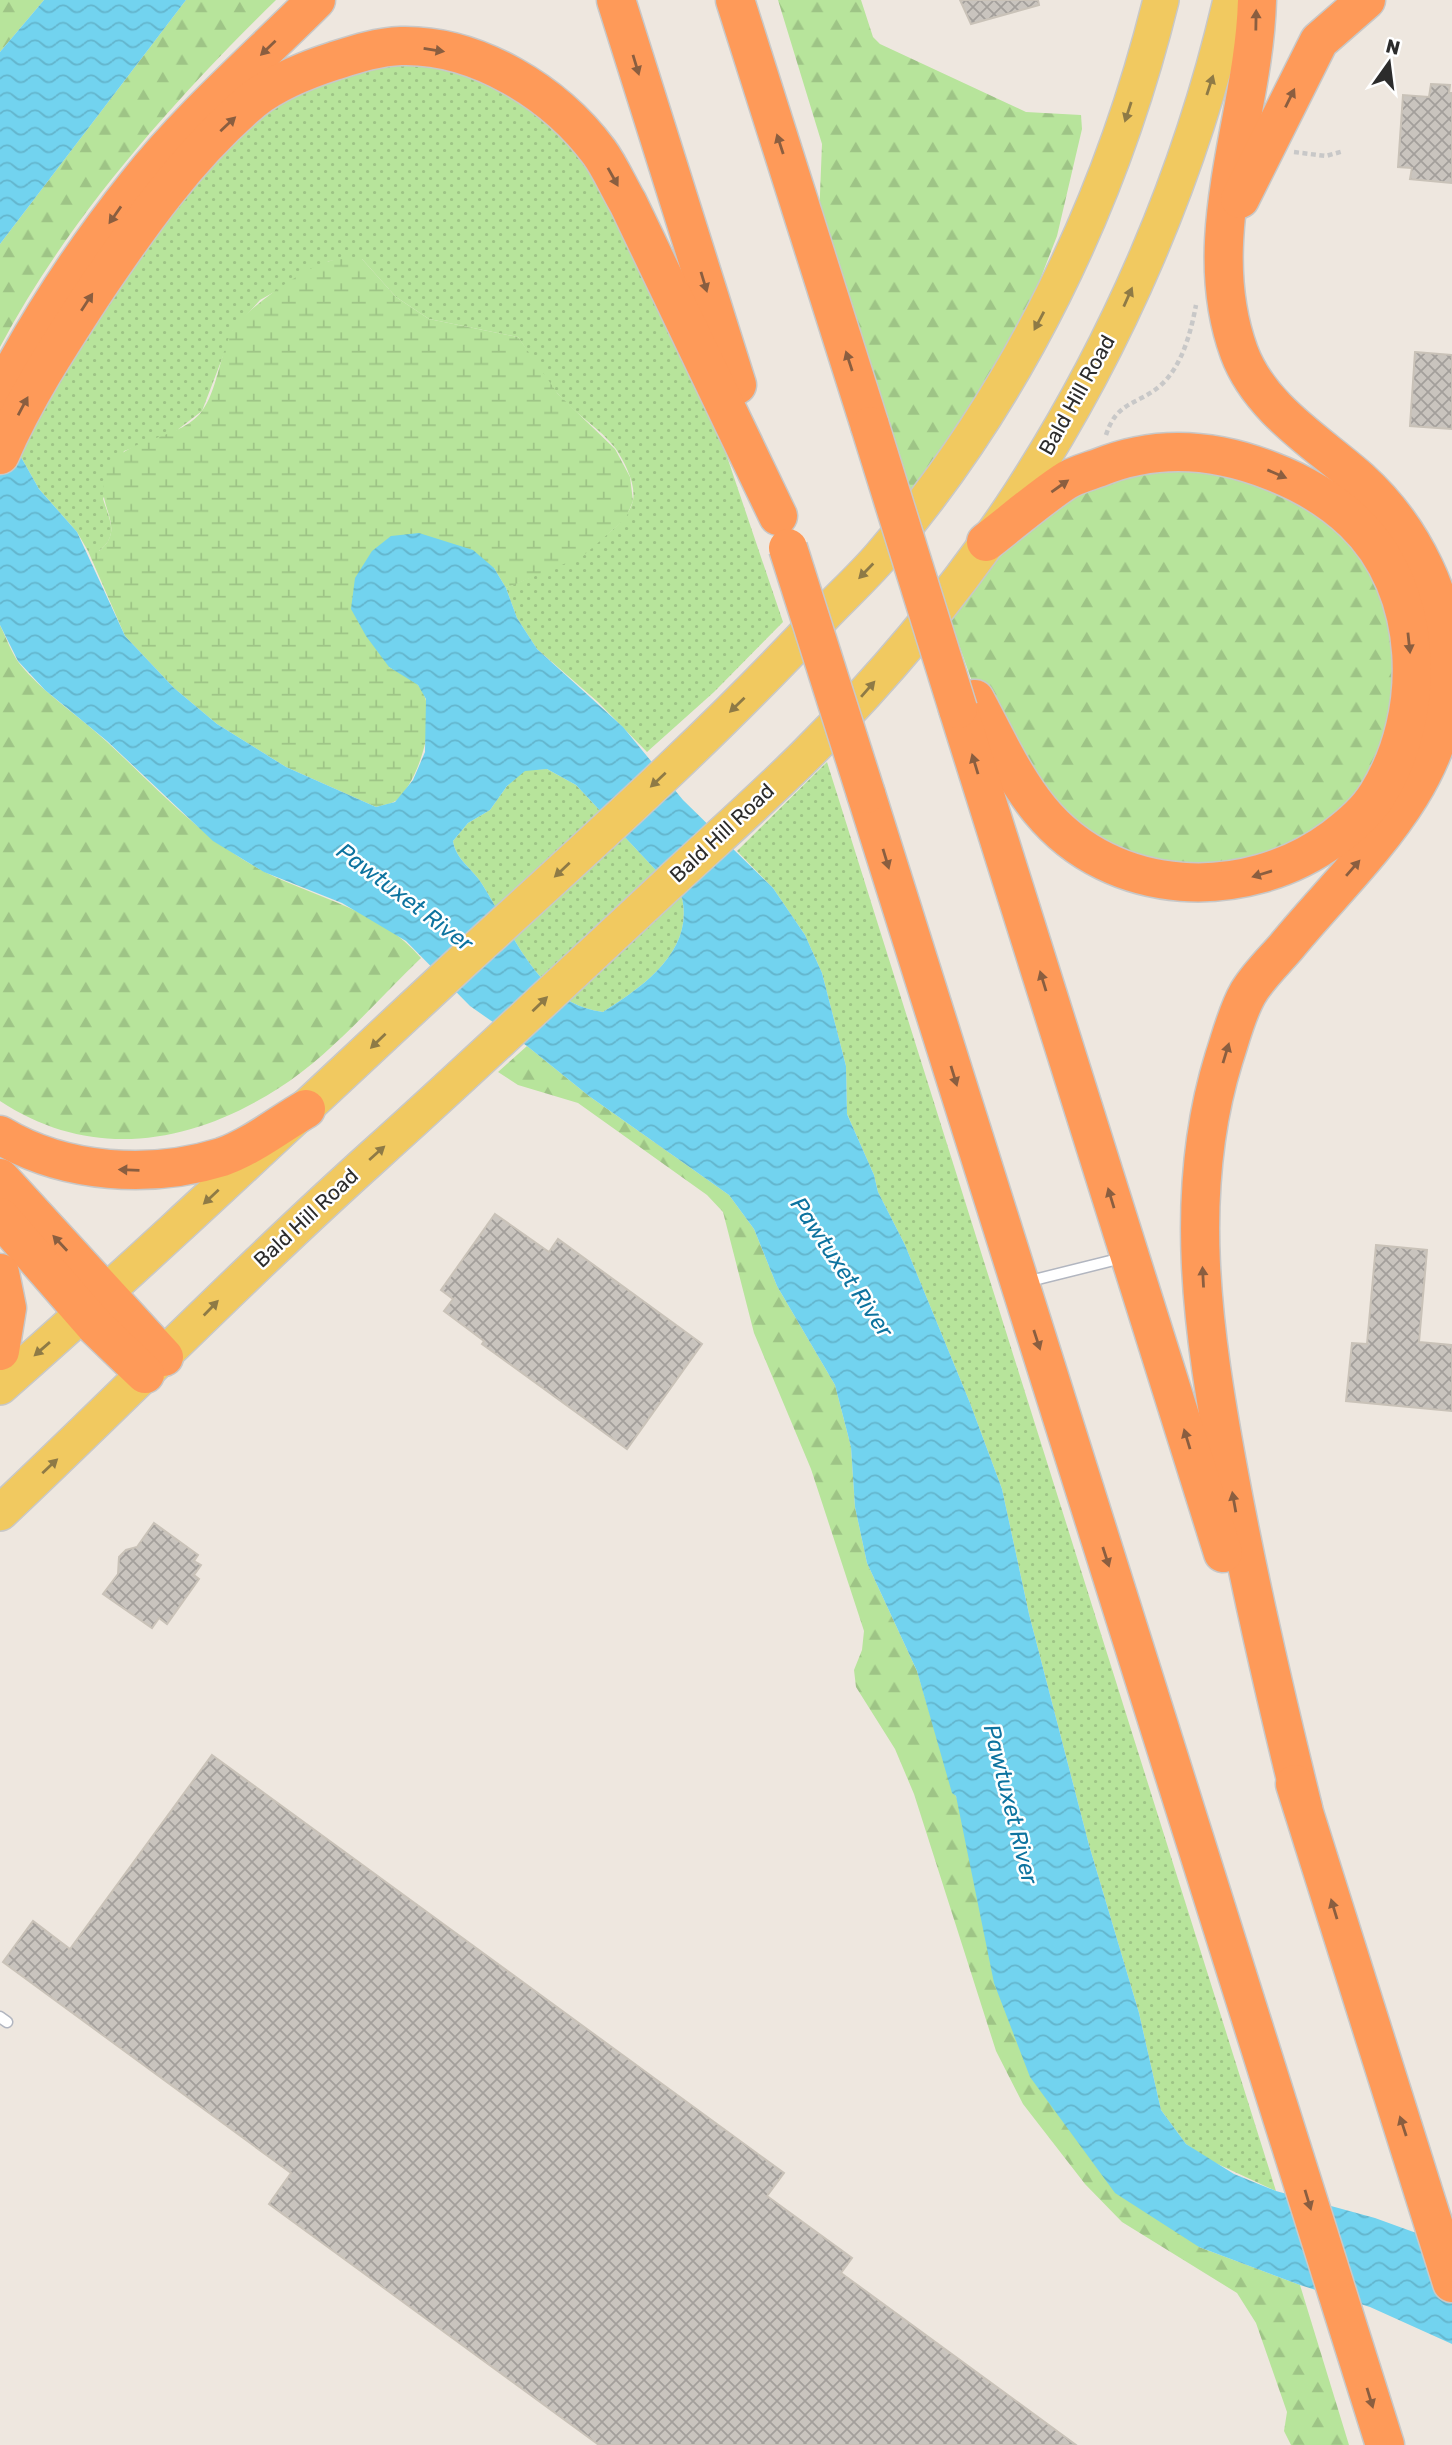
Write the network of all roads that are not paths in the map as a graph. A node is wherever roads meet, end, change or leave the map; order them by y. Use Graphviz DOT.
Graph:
graph roads {
  1 [pos="316,0"];
  2 [pos="616,0"];
  3 [pos="735,0"];
  4 [pos="1161,0"];
  5 [pos="1231,0"];
  6 [pos="1256,0"];
  7 [pos="1366,0"];
  8 [pos="1226,233"];
  9 [pos="41,347"];
  10 [pos="0,394"];
  11 [pos="0,455"];
  12 [pos="783,532"];
  13 [pos="986,542"];
  14 [pos="966,704"];
  15 [pos="306,1110"];
  16 [pos="0,1135"];
  17 [pos="0,1178"];
  18 [pos="0,1217"];
  19 [pos="1129,1256"];
  20 [pos="0,1273"];
  21 [pos="1020,1284"];
  22 [pos="95,1303"];
  23 [pos="0,1351"];
  24 [pos="155,1366"];
  25 [pos="0,1387"];
  26 [pos="0,1513"];
  27 [pos="1303,1808"];
  28 [pos="1452,2283"];
  29 [pos="1385,2445"];
  1 -- 9 [label="highway, one-way"];
  2 -- 12 [label="highway, one-way"];
  14 -- 3 [label="highway, one-way, bridge"];
  4 -- 15 [label="main road, one-way"];
  13 -- 5 [label="main road, Bald Hill Road, one-way"];
  8 -- 6 [label="highway, one-way"];
  8 -- 7 [label="highway, one-way"];
  27 -- 8 [label="highway, one-way"];
  9 -- 10 [label="highway"];
  11 -- 9 [label="highway, one-way"];
  9 -- 12 [label="highway, one-way"];
  12 -- 21 [label="highway, one-way, bridge"];
  13 -- 14 [label="highway, one-way"];
  24 -- 13 [label="main road, Bald Hill Road, one-way"];
  19 -- 14 [label="highway, one-way"];
  15 -- 16 [label="highway, one-way"];
  15 -- 22 [label="main road, one-way"];
  22 -- 17 [label="highway, one-way"];
  18 -- 22 [label="highway"];
  19 -- 21 [label="lane"];
  27 -- 19 [label="highway, one-way"];
  20 -- 23 [label="highway"];
  21 -- 29 [label="highway, one-way"];
  22 -- 24 [label="highway"];
  22 -- 25 [label="main road, one-way"];
  26 -- 24 [label="main road, Bald Hill Road, one-way"];
  28 -- 27 [label="highway, one-way"];
}
